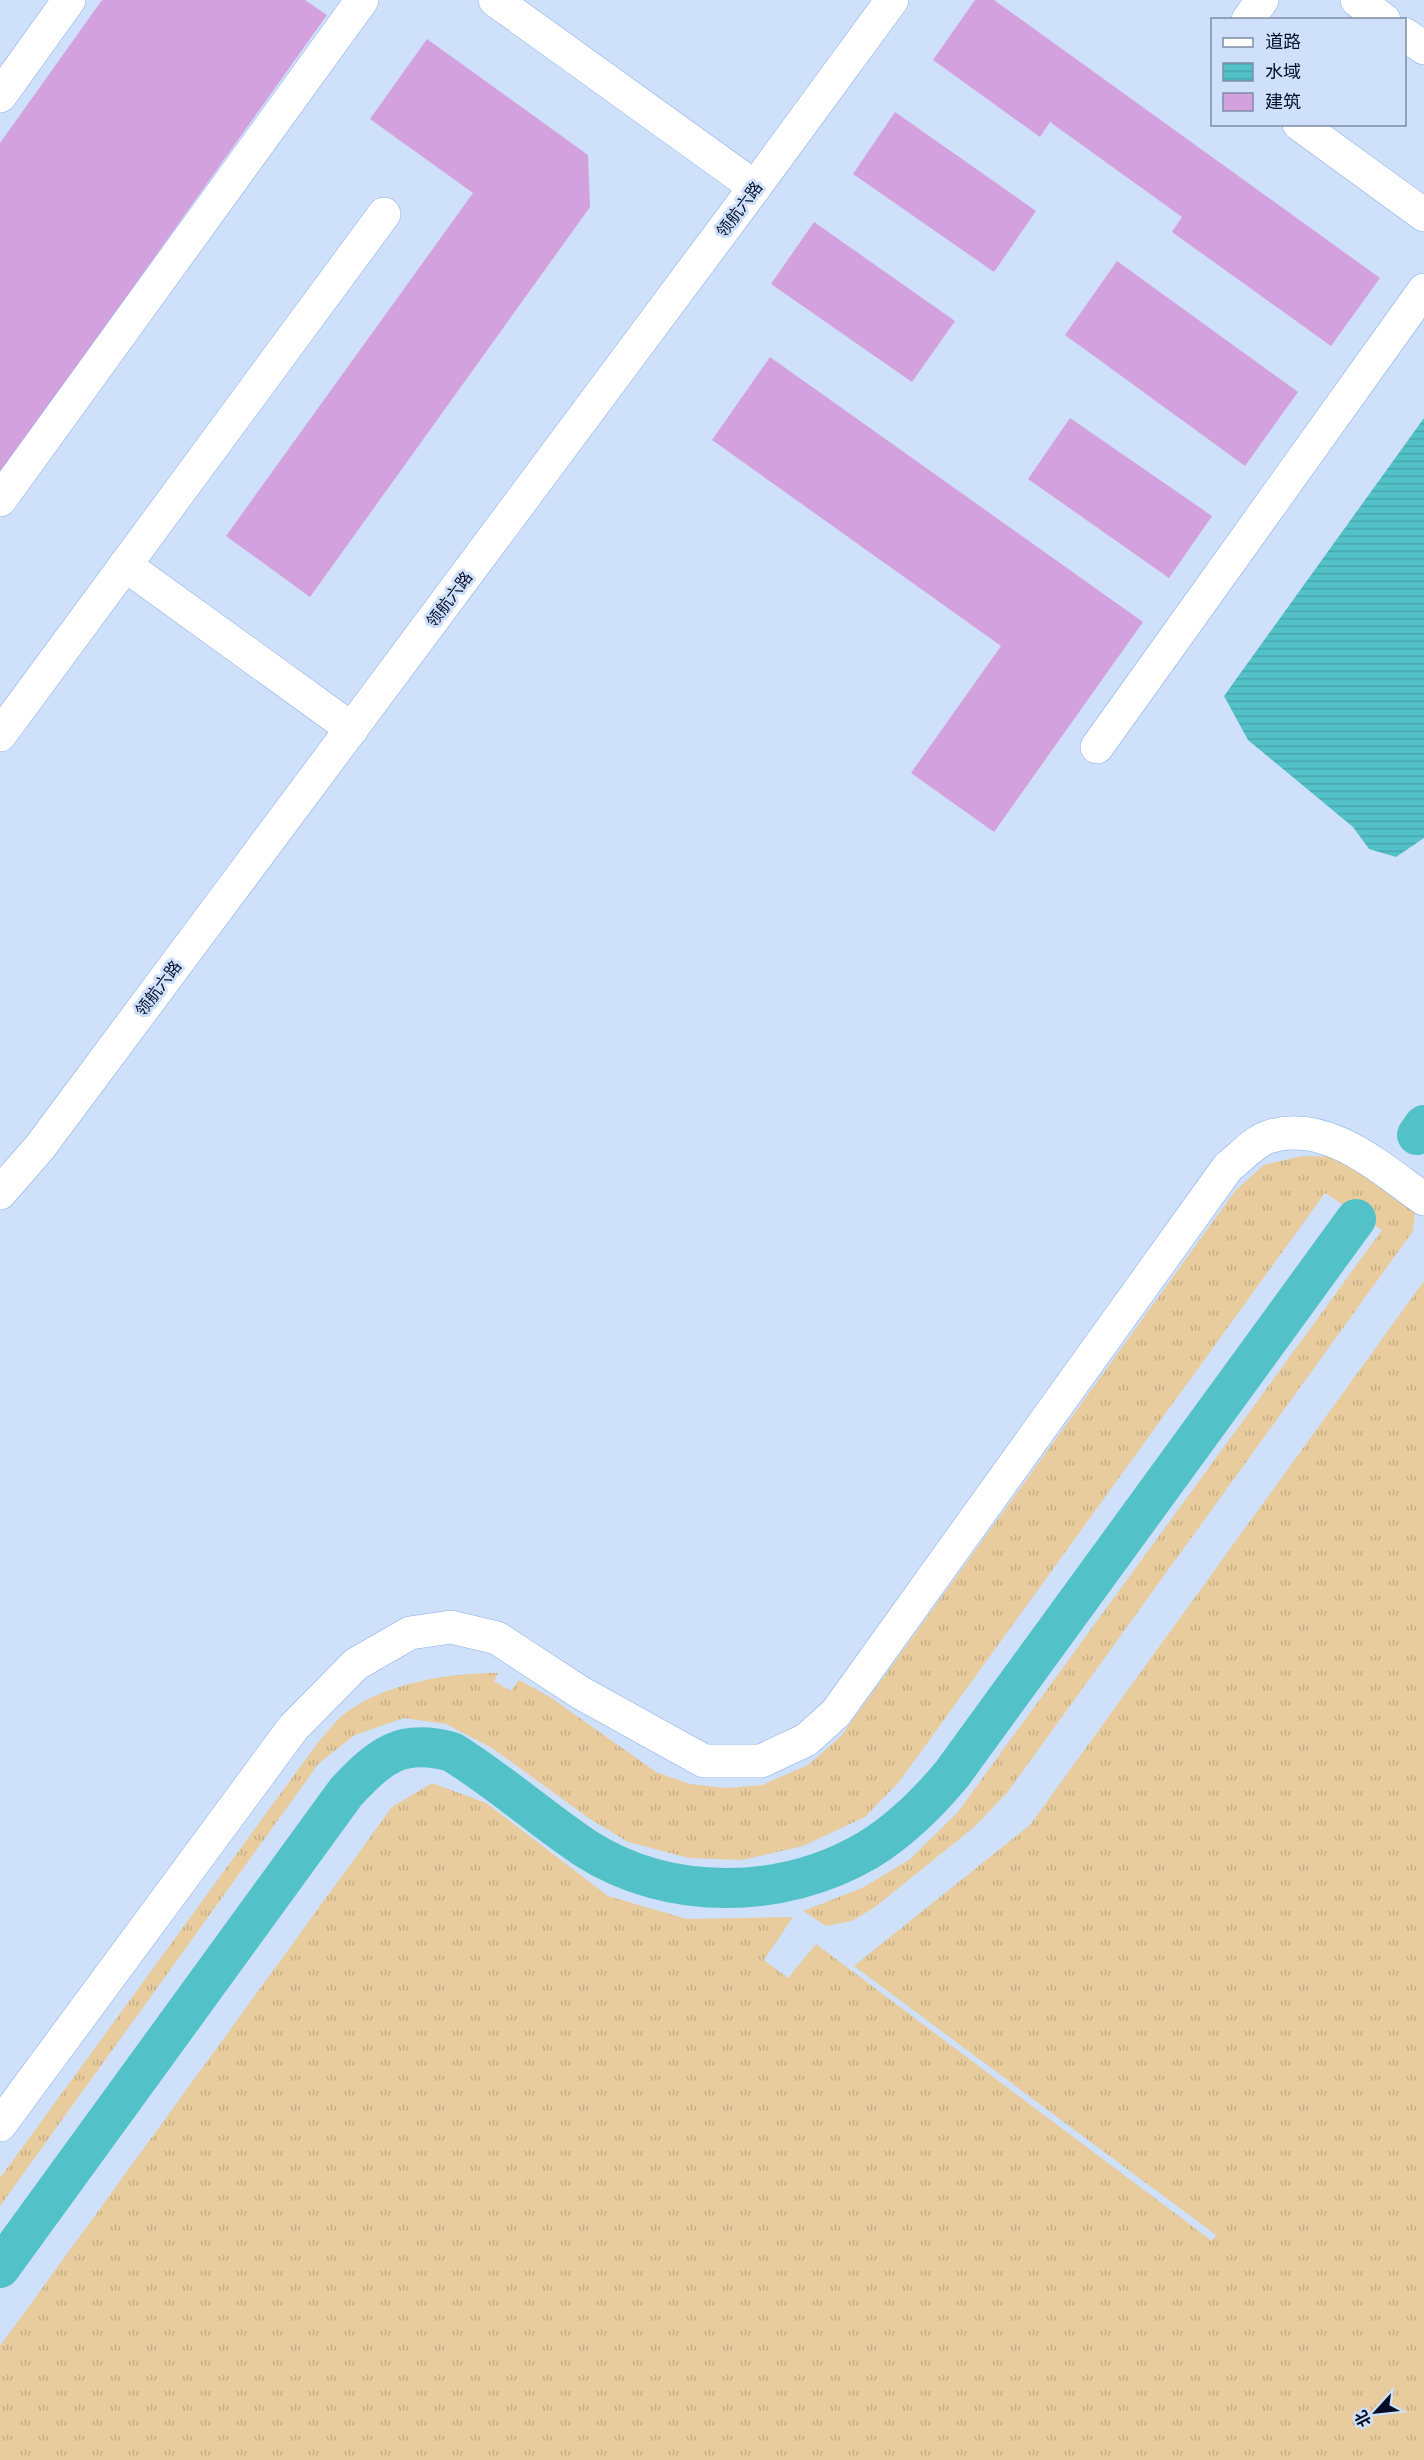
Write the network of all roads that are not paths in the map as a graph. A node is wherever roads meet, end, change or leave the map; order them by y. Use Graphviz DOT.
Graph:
graph roads {
  1 [pos="69,0"];
  2 [pos="495,0"];
  3 [pos="892,0"];
  4 [pos="1262,0"];
  5 [pos="1357,0"];
  6 [pos="351,4"];
  7 [pos="1249,18"];
  8 [pos="1381,18"];
  9 [pos="1406,35"];
  10 [pos="1424,48"];
  11 [pos="0,96"];
  12 [pos="1302,126"];
  13 [pos="755,187"];
  14 [pos="384,214"];
  15 [pos="1424,215"];
  16 [pos="1424,290"];
  17 [pos="0,500"];
  18 [pos="125,565"];
  19 [pos="352,729"];
  20 [pos="0,735"];
  21 [pos="1097,747"];
  22 [pos="0,1193"];
  23 [pos="1424,1199"];
  24 [pos="0,2125"];
  1 -- 11 [label="street"];
  2 -- 13 [label="street"];
  3 -- 13 [label="street, 领航六路"];
  4 -- 7 [label="street"];
  5 -- 8 [label="street"];
  6 -- 17 [label="street"];
  9 -- 10 [label="street"];
  12 -- 15 [label="street"];
  13 -- 19 [label="street, 领航六路"];
  14 -- 18 [label="street"];
  16 -- 21 [label="street"];
  18 -- 19 [label="street"];
  18 -- 20 [label="street"];
  19 -- 22 [label="street, 领航六路"];
  23 -- 24 [label="street"];
}
